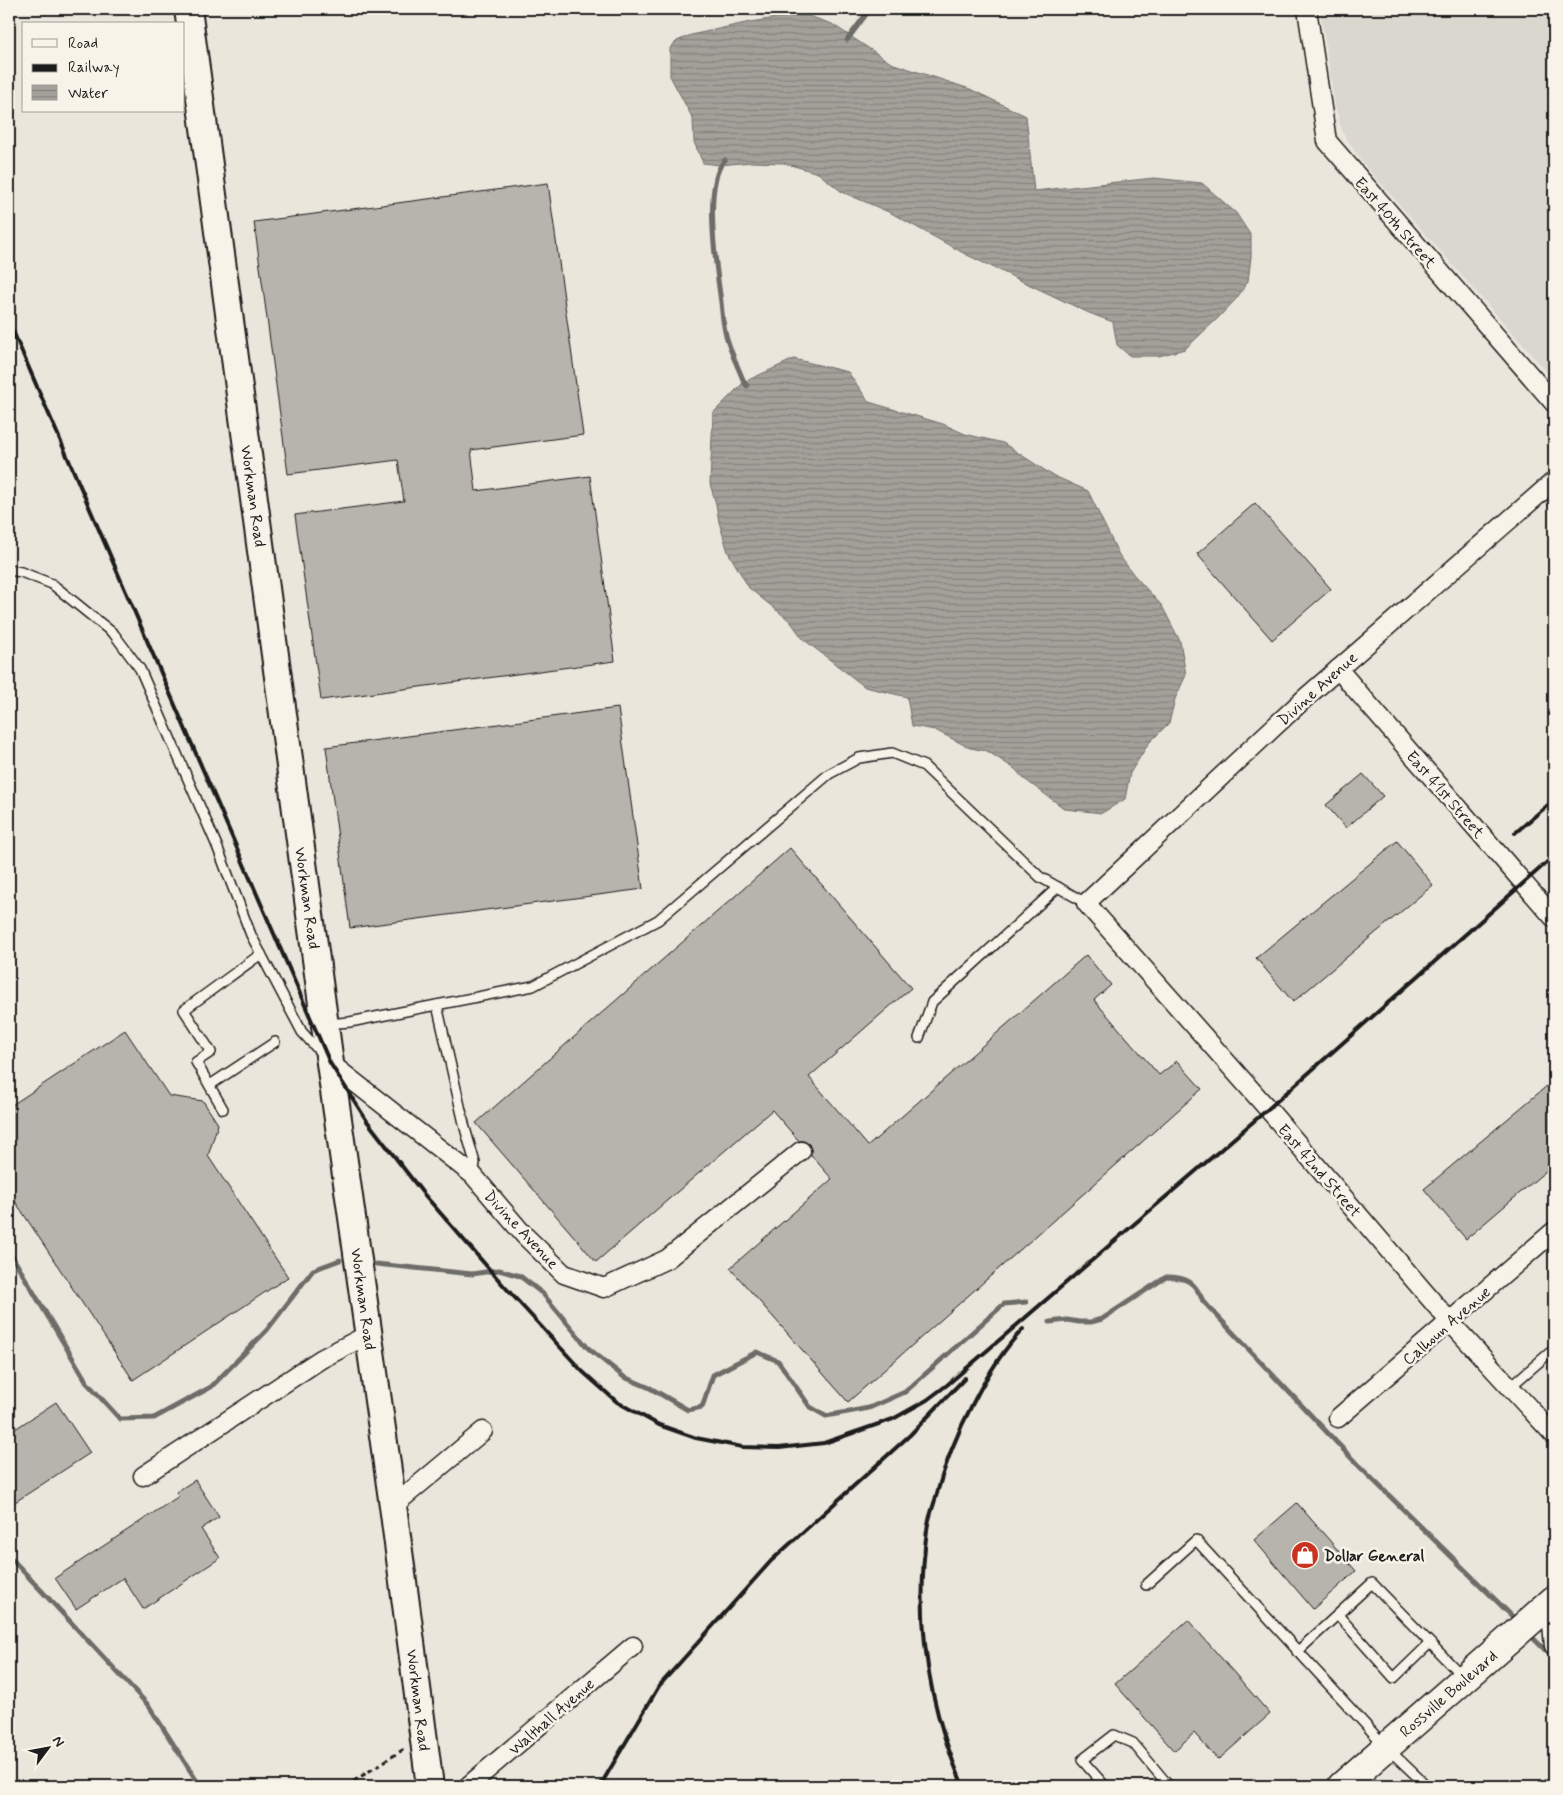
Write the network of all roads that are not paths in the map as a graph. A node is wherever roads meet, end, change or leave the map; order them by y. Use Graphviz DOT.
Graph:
graph roads {
  1 [pos="188,9"];
  2 [pos="1307,9"];
  3 [pos="1554,403"];
  4 [pos="1554,481"];
  5 [pos="9,570"];
  6 [pos="1338,669"];
  7 [pos="1058,887"];
  8 [pos="1086,903"];
  9 [pos="1554,918"];
  10 [pos="261,954"];
  11 [pos="436,1005"];
  12 [pos="324,1024"];
  13 [pos="919,1038"];
  14 [pos="275,1042"];
  15 [pos="330,1063"];
  16 [pos="210,1085"];
  17 [pos="224,1109"];
  18 [pos="801,1151"];
  19 [pos="473,1175"];
  20 [pos="1554,1231"];
  21 [pos="1450,1322"];
  22 [pos="369,1334"];
  23 [pos="1554,1349"];
  24 [pos="1510,1387"];
  25 [pos="1338,1418"];
  26 [pos="482,1431"];
  27 [pos="1554,1435"];
  28 [pos="143,1476"];
  29 [pos="393,1506"];
  30 [pos="1146,1585"];
  31 [pos="1552,1601"];
  32 [pos="1338,1615"];
  33 [pos="1430,1643"];
  34 [pos="633,1646"];
  35 [pos="1554,1646"];
  36 [pos="1297,1652"];
  37 [pos="1464,1678"];
  38 [pos="1386,1748"];
  39 [pos="1352,1781"];
  40 [pos="430,1786"];
  41 [pos="468,1786"];
  42 [pos="1105,1786"];
  43 [pos="1169,1786"];
  44 [pos="1427,1786"];
  1 -- 12 [label="street, Workman Road"];
  2 -- 3 [label="street, East 40th Street"];
  4 -- 6 [label="street, Divine Avenue"];
  5 -- 10 [label="lane"];
  6 -- 8 [label="street, Divine Avenue"];
  6 -- 9 [label="street, East 41st Street"];
  7 -- 8 [label="lane"];
  7 -- 11 [label="lane"];
  7 -- 13 [label="lane"];
  8 -- 21 [label="street, East 42nd Street"];
  10 -- 15 [label="lane"];
  10 -- 16 [label="lane"];
  11 -- 12 [label="lane"];
  11 -- 19 [label="lane"];
  12 -- 15 [label="street, Workman Road"];
  14 -- 16 [label="lane"];
  15 -- 19 [label="street, Divine Avenue"];
  15 -- 22 [label="street, Workman Road"];
  16 -- 17 [label="lane"];
  18 -- 19 [label="street, Divine Avenue"];
  20 -- 21 [label="street, Calhoun Avenue"];
  21 -- 24 [label="street, East 42nd Street"];
  21 -- 25 [label="street, Calhoun Avenue"];
  22 -- 28 [label="street"];
  22 -- 29 [label="street, Workman Road"];
  23 -- 24 [label="lane"];
  24 -- 27 [label="street, East 42nd Street"];
  26 -- 29 [label="street"];
  29 -- 40 [label="street, Workman Road"];
  30 -- 36 [label="lane"];
  31 -- 35 [label="street"];
  31 -- 37 [label="highway, Rossville Boulevard"];
  32 -- 33 [label="lane"];
  32 -- 33 [label="lane"];
  32 -- 36 [label="lane"];
  33 -- 37 [label="lane"];
  34 -- 41 [label="street, Walthall Avenue"];
  36 -- 38 [label="lane"];
  37 -- 38 [label="highway, Rossville Boulevard"];
  38 -- 39 [label="highway, Rossville Boulevard"];
  38 -- 44 [label="lane"];
  42 -- 43 [label="lane"];
}
